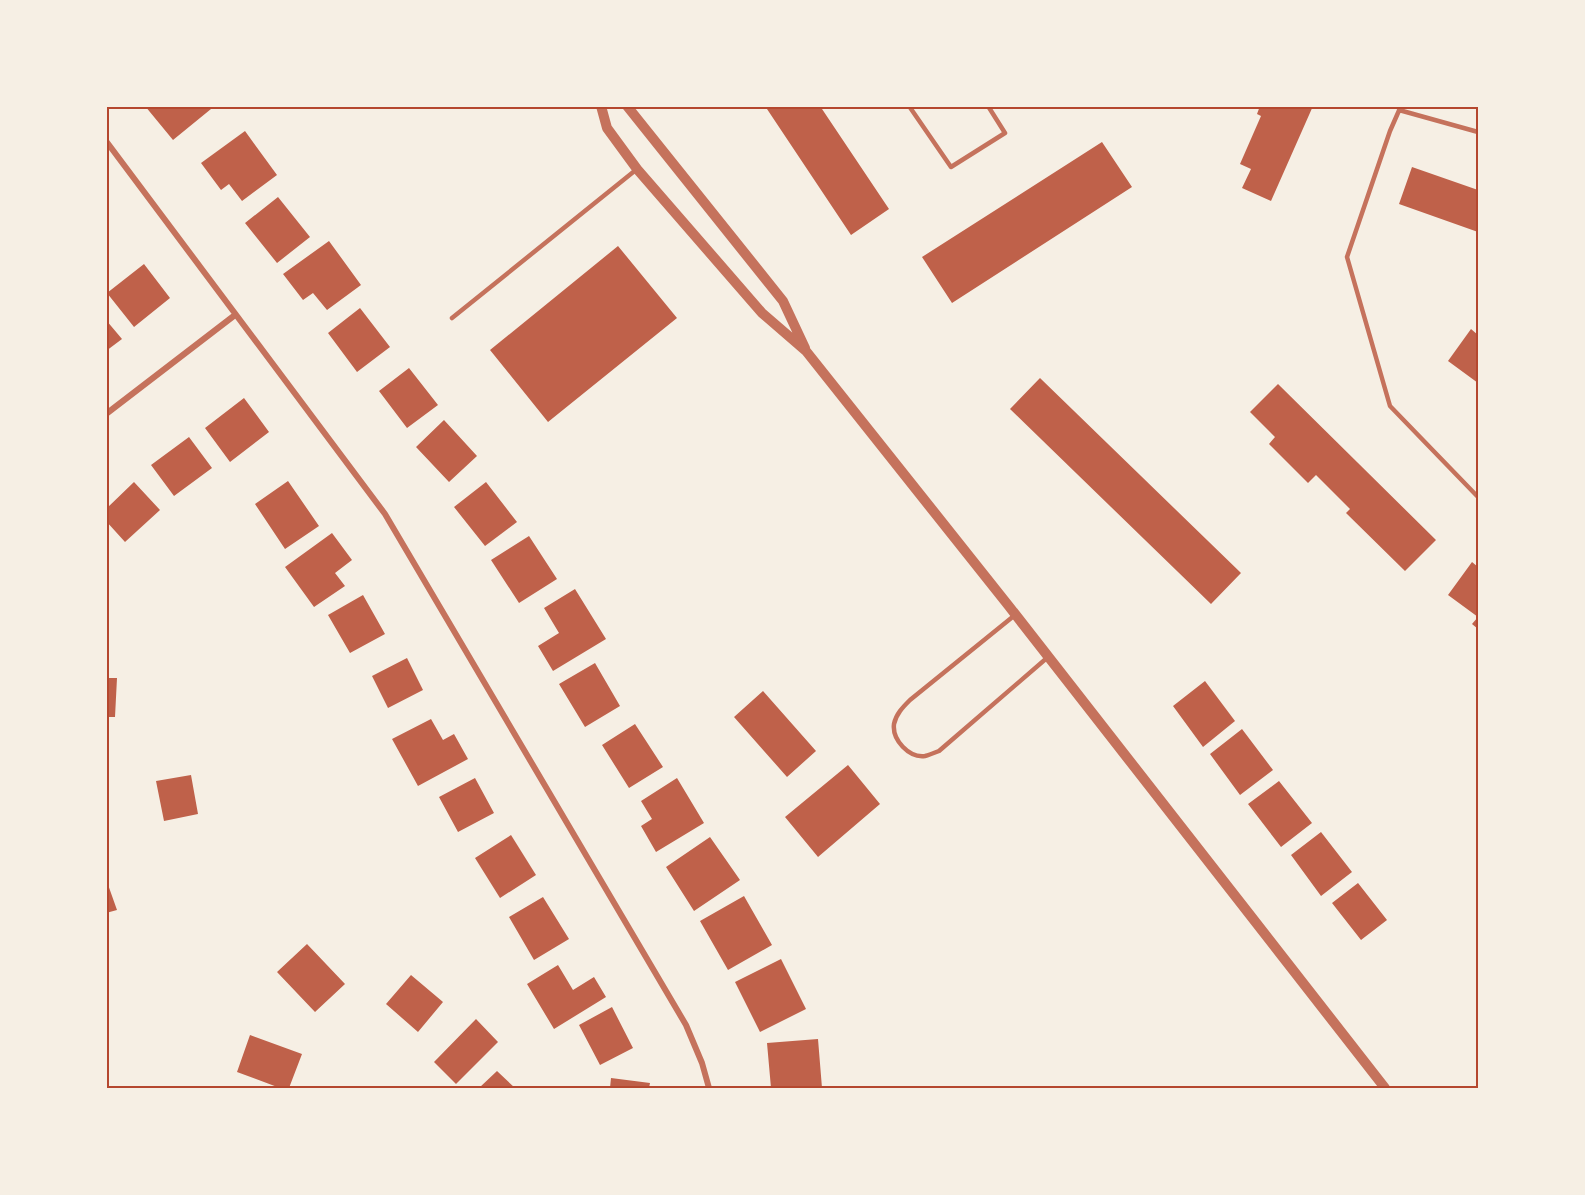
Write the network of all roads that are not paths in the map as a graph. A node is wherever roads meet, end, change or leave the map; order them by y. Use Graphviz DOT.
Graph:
graph roads {
  1 [pos="601,106"];
  2 [pos="627,106"];
  3 [pos="909,106"];
  4 [pos="988,106"];
  5 [pos="1400,108"];
  6 [pos="1479,132"];
  7 [pos="106,141"];
  8 [pos="637,170"];
  9 [pos="235,315"];
  10 [pos="452,318"];
  11 [pos="806,351"];
  12 [pos="106,414"];
  13 [pos="1479,497"];
  14 [pos="1015,615"];
  15 [pos="1048,657"];
  16 [pos="709,1089"];
  17 [pos="1385,1089"];
  1 -- 8 [label="street"];
  2 -- 11 [label="street"];
  3 -- 4 [label="lane"];
  5 -- 6 [label="lane"];
  5 -- 13 [label="lane"];
  7 -- 9 [label="street"];
  8 -- 10 [label="lane"];
  8 -- 11 [label="street"];
  9 -- 12 [label="street"];
  9 -- 16 [label="street"];
  11 -- 14 [label="street"];
  14 -- 15 [label="street"];
  14 -- 15 [label="lane"];
  15 -- 17 [label="street"];
}
